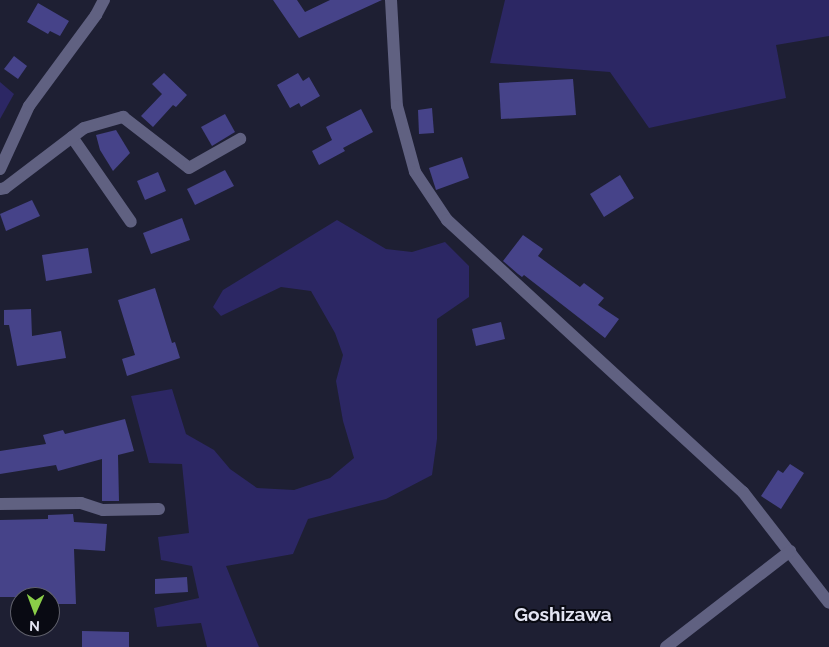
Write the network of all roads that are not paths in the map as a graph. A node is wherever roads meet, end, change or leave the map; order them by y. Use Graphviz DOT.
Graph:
graph roads {
  1 [pos="104,0"];
  2 [pos="391,0"];
  3 [pos="72,137"];
  4 [pos="240,139"];
  5 [pos="0,169"];
  6 [pos="0,189"];
  7 [pos="131,222"];
  8 [pos="0,504"];
  9 [pos="159,509"];
  10 [pos="790,551"];
  11 [pos="829,603"];
  12 [pos="666,647"];
  1 -- 5 [label="street"];
  2 -- 10 [label="street"];
  3 -- 4 [label="street"];
  3 -- 6 [label="street"];
  3 -- 7 [label="street"];
  8 -- 9 [label="street"];
  10 -- 11 [label="street"];
  10 -- 12 [label="street"];
}
